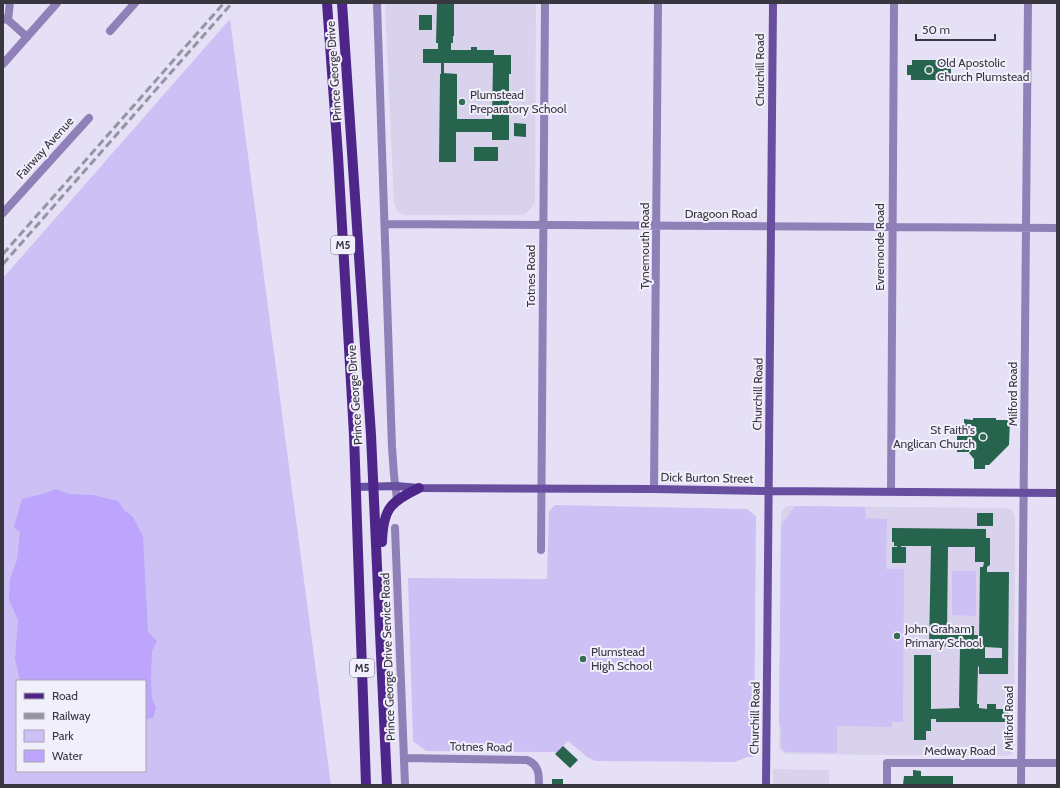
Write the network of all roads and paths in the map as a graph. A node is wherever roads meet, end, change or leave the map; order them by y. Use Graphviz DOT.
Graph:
graph roads {
  1 [pos="10,3"];
  2 [pos="57,3"];
  3 [pos="135,3"];
  4 [pos="327,3"];
  5 [pos="342,3"];
  6 [pos="377,3"];
  7 [pos="544,3"];
  8 [pos="658,3"];
  9 [pos="773,3"];
  10 [pos="894,3"];
  11 [pos="1028,3"];
  12 [pos="6,19"];
  13 [pos="110,31"];
  14 [pos="27,37"];
  15 [pos="3,64"];
  16 [pos="89,118"];
  17 [pos="3,213"];
  18 [pos="386,224"];
  19 [pos="543,225"];
  20 [pos="657,225"];
  21 [pos="771,226"];
  22 [pos="892,227"];
  23 [pos="1026,228"];
  24 [pos="1057,228"];
  25 [pos="374,486"];
  26 [pos="396,486"];
  27 [pos="356,487"];
  28 [pos="419,488"];
  29 [pos="541,488"];
  30 [pos="654,488"];
  31 [pos="769,491"];
  32 [pos="891,491"];
  33 [pos="1024,493"];
  34 [pos="1057,493"];
  35 [pos="397,499"];
  36 [pos="395,528"];
  37 [pos="541,550"];
  38 [pos="379,611"];
  39 [pos="404,758"];
  40 [pos="1021,763"];
  41 [pos="1057,764"];
  42 [pos="366,785"];
  43 [pos="387,785"];
  44 [pos="405,785"];
  45 [pos="539,785"];
  46 [pos="766,785"];
  47 [pos="887,785"];
  48 [pos="1021,785"];
  1 -- 12 [label="street"];
  2 -- 14 [label="street"];
  3 -- 13 [label="street"];
  4 -- 27 [label="main road, Prince George Drive / M5"];
  5 -- 25 [label="main road, Prince George Drive / M5"];
  6 -- 18 [label="street"];
  7 -- 19 [label="street, Totnes Road"];
  8 -- 20 [label="street, Tynemouth Road"];
  9 -- 21 [label="street, Churchill Road"];
  10 -- 22 [label="street, Evremonde Road"];
  11 -- 23 [label="street, Milford Road"];
  12 -- 14 [label="street"];
  14 -- 15 [label="street"];
  16 -- 17 [label="street, Fairway Avenue"];
  18 -- 19 [label="street, Dragoon Road"];
  18 -- 26 [label="street"];
  19 -- 20 [label="street, Dragoon Road"];
  19 -- 29 [label="street, Totnes Road"];
  20 -- 21 [label="street, Dragoon Road"];
  20 -- 30 [label="street, Tynemouth Road"];
  21 -- 22 [label="street, Dragoon Road"];
  21 -- 31 [label="street, Churchill Road"];
  22 -- 23 [label="street, Dragoon Road"];
  22 -- 32 [label="street, Evremonde Road"];
  23 -- 24 [label="street, Dragoon Road"];
  23 -- 33 [label="street, Milford Road"];
  25 -- 26 [label="street, Dick Burton Street"];
  25 -- 27 [label="street, Dick Burton Street"];
  25 -- 38 [label="main road, Prince George Drive / M5"];
  26 -- 28 [label="street, Dick Burton Street"];
  26 -- 35 [label="street"];
  27 -- 42 [label="main road, Prince George Drive / M5"];
  28 -- 29 [label="street, Dick Burton Street"];
  28 -- 35 [label="main road"];
  29 -- 30 [label="street, Dick Burton Street"];
  29 -- 37 [label="street, Totnes Road"];
  30 -- 31 [label="street, Dick Burton Street"];
  31 -- 32 [label="street, Dick Burton Street"];
  31 -- 46 [label="street, Churchill Road"];
  32 -- 33 [label="street, Dick Burton Street"];
  33 -- 34 [label="street, Dick Burton Street"];
  33 -- 40 [label="street, Milford Road"];
  35 -- 38 [label="main road"];
  36 -- 39 [label="street, Prince George Drive Service Road"];
  38 -- 43 [label="main road, Prince George Drive / M5"];
  39 -- 44 [label="street, Prince George Drive Service Road"];
  39 -- 45 [label="street, Totnes Road"];
  40 -- 41 [label="street, Medway Road"];
  40 -- 47 [label="street, Medway Road"];
  40 -- 48 [label="street, Milford Road"];
}
